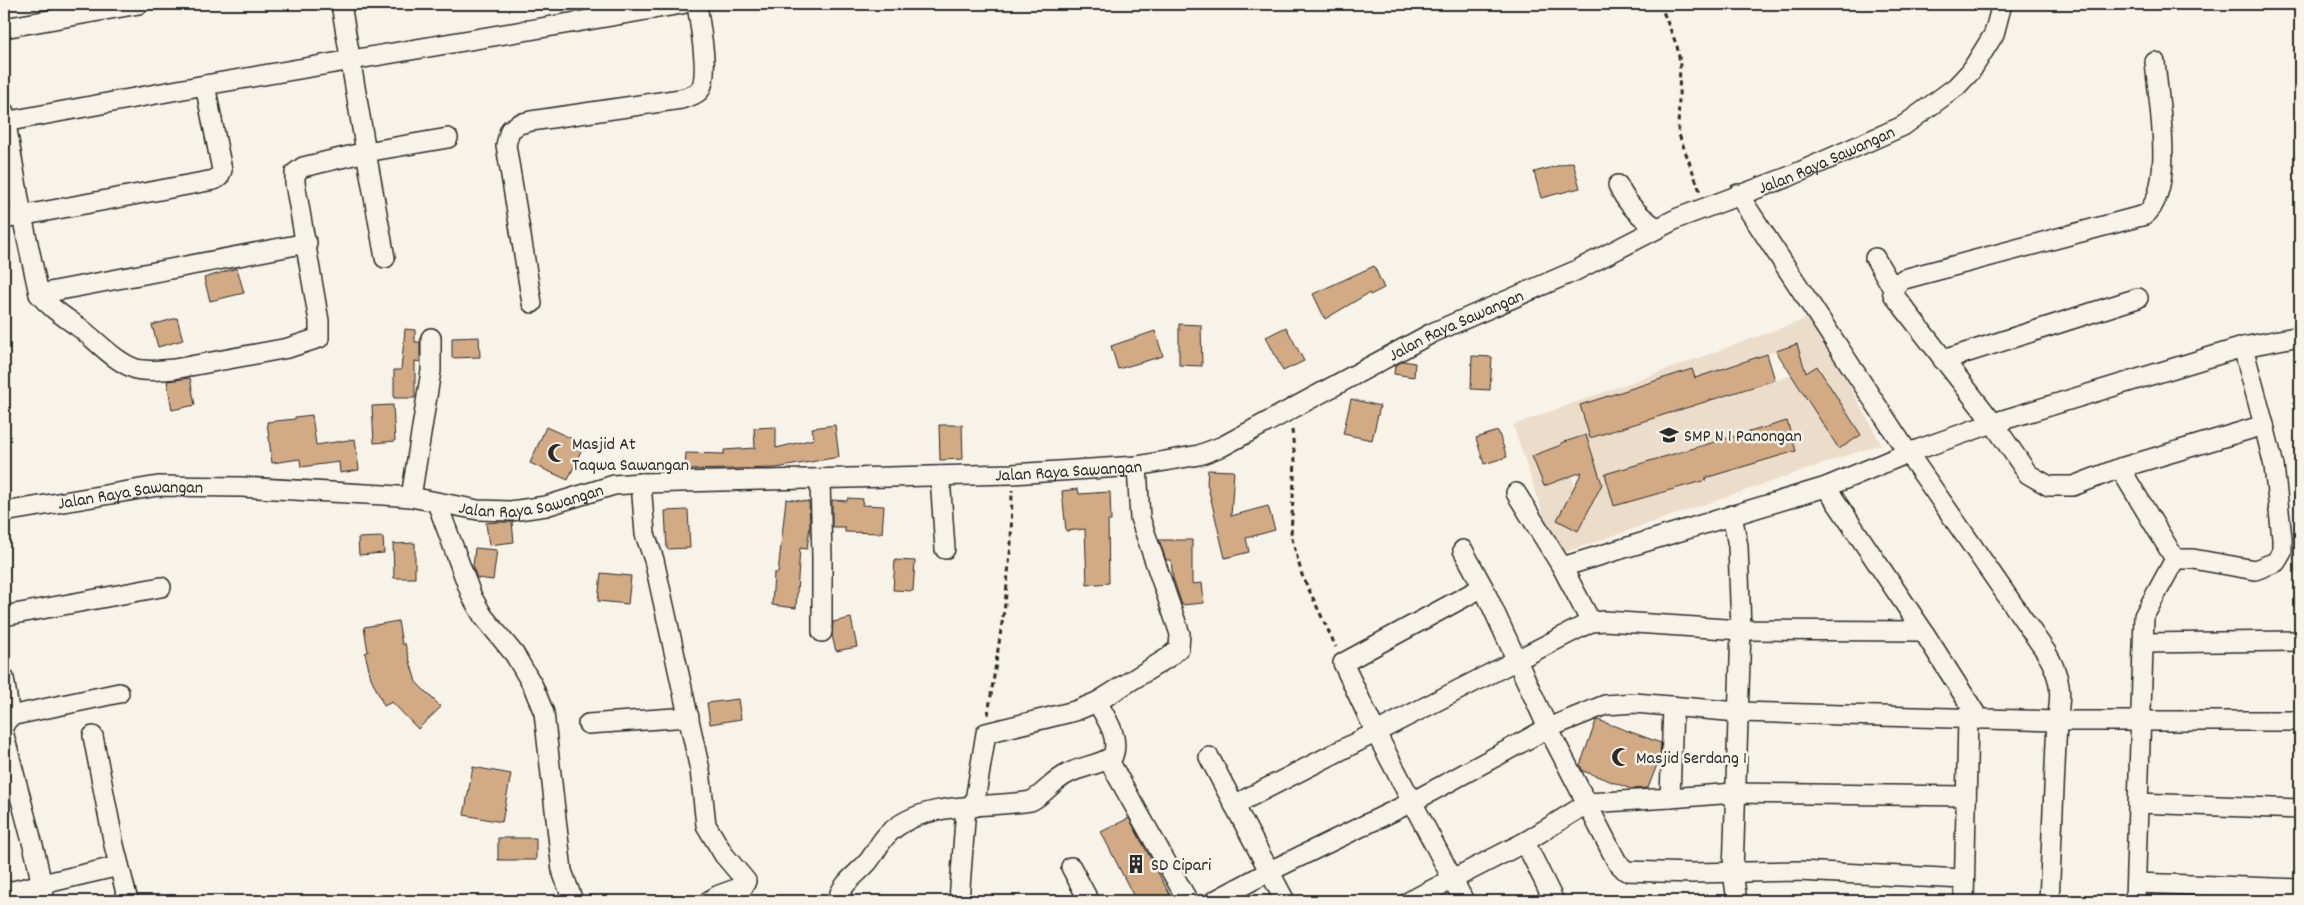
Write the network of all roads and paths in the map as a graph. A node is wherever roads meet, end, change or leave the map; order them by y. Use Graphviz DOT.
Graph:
graph roads {
  1 [pos="139,4"];
  2 [pos="341,4"];
  3 [pos="682,4"];
  4 [pos="697,4"];
  5 [pos="1660,4"];
  6 [pos="2002,4"];
  7 [pos="4,28"];
  8 [pos="351,61"];
  9 [pos="2155,62"];
  10 [pos="205,85"];
  11 [pos="4,119"];
  12 [pos="448,138"];
  13 [pos="366,152"];
  14 [pos="1618,185"];
  15 [pos="1738,194"];
  16 [pos="1705,206"];
  17 [pos="13,217"];
  18 [pos="1656,228"];
  19 [pos="307,243"];
  20 [pos="385,258"];
  21 [pos="1875,258"];
  22 [pos="1892,287"];
  23 [pos="39,294"];
  24 [pos="2138,298"];
  25 [pos="532,303"];
  26 [pos="2300,336"];
  27 [pos="431,338"];
  28 [pos="2243,347"];
  29 [pos="1943,360"];
  30 [pos="1291,409"];
  31 [pos="1993,423"];
  32 [pos="2264,425"];
  33 [pos="1908,453"];
  34 [pos="1137,466"];
  35 [pos="2120,468"];
  36 [pos="1012,474"];
  37 [pos="940,476"];
  38 [pos="820,480"];
  39 [pos="640,483"];
  40 [pos="1826,487"];
  41 [pos="1516,493"];
  42 [pos="410,497"];
  43 [pos="438,503"];
  44 [pos="4,512"];
  45 [pos="1732,515"];
  46 [pos="945,549"];
  47 [pos="1462,550"];
  48 [pos="2175,559"];
  49 [pos="1562,567"];
  50 [pos="161,587"];
  51 [pos="1483,587"];
  52 [pos="4,616"];
  53 [pos="1590,622"];
  54 [pos="1741,630"];
  55 [pos="1923,631"];
  56 [pos="822,632"];
  57 [pos="2300,641"];
  58 [pos="2144,644"];
  59 [pos="1516,659"];
  60 [pos="1343,663"];
  61 [pos="4,678"];
  62 [pos="119,693"];
  63 [pos="1097,702"];
  64 [pos="1672,706"];
  65 [pos="1738,712"];
  66 [pos="689,717"];
  67 [pos="1973,718"];
  68 [pos="2141,719"];
  69 [pos="2057,721"];
  70 [pos="2300,721"];
  71 [pos="588,724"];
  72 [pos="1548,728"];
  73 [pos="5,732"];
  74 [pos="986,733"];
  75 [pos="1376,733"];
  76 [pos="93,736"];
  77 [pos="1209,757"];
  78 [pos="1108,759"];
  79 [pos="1734,793"];
  80 [pos="1966,796"];
  81 [pos="1670,798"];
  82 [pos="1412,802"];
  83 [pos="1588,803"];
  84 [pos="2138,803"];
  85 [pos="1234,805"];
  86 [pos="970,807"];
  87 [pos="2300,809"];
  88 [pos="1525,842"];
  89 [pos="119,866"];
  90 [pos="1071,867"];
  91 [pos="1270,871"];
  92 [pos="1733,872"];
  93 [pos="1452,879"];
  94 [pos="1964,879"];
  95 [pos="2300,889"];
  96 [pos="4,892"];
  97 [pos="2135,892"];
  98 [pos="43,893"];
  99 [pos="128,901"];
  100 [pos="573,901"];
  101 [pos="709,901"];
  102 [pos="837,901"];
  103 [pos="959,901"];
  104 [pos="1089,901"];
  105 [pos="1188,901"];
  106 [pos="1214,901"];
  107 [pos="1285,901"];
  108 [pos="1410,901"];
  109 [pos="1464,901"];
  110 [pos="1554,901"];
  111 [pos="1737,901"];
  112 [pos="1964,901"];
  113 [pos="2049,901"];
  1 -- 7 [label="street"];
  2 -- 8 [label="street"];
  3 -- 8 [label="street"];
  4 -- 25 [label="street"];
  5 -- 16 [label="path"];
  6 -- 15 [label="street, Jalan Raya Sawangan"];
  8 -- 10 [label="street"];
  8 -- 13 [label="street"];
  9 -- 22 [label="street"];
  10 -- 11 [label="street"];
  10 -- 17 [label="street"];
  11 -- 17 [label="street"];
  12 -- 13 [label="street"];
  13 -- 19 [label="street"];
  13 -- 20 [label="street"];
  14 -- 18 [label="street"];
  15 -- 16 [label="street, Jalan Raya Sawangan"];
  15 -- 33 [label="street"];
  16 -- 18 [label="street, Jalan Raya Sawangan"];
  17 -- 23 [label="street"];
  18 -- 30 [label="street, Jalan Raya Sawangan"];
  19 -- 23 [label="street"];
  19 -- 23 [label="street"];
  21 -- 22 [label="street"];
  22 -- 29 [label="street"];
  24 -- 29 [label="street"];
  26 -- 28 [label="street"];
  27 -- 42 [label="street"];
  28 -- 31 [label="street"];
  28 -- 32 [label="street"];
  29 -- 31 [label="street"];
  30 -- 34 [label="street, Jalan Raya Sawangan"];
  30 -- 60 [label="path"];
  31 -- 33 [label="street"];
  31 -- 35 [label="street"];
  32 -- 35 [label="street"];
  32 -- 48 [label="street"];
  33 -- 40 [label="street"];
  33 -- 69 [label="street"];
  34 -- 36 [label="street, Jalan Raya Sawangan"];
  34 -- 63 [label="street"];
  35 -- 48 [label="street"];
  36 -- 37 [label="street, Jalan Raya Sawangan"];
  36 -- 74 [label="path"];
  37 -- 38 [label="street, Jalan Raya Sawangan"];
  37 -- 46 [label="street"];
  38 -- 39 [label="street, Jalan Raya Sawangan"];
  38 -- 56 [label="street"];
  39 -- 43 [label="street, Jalan Raya Sawangan"];
  39 -- 66 [label="street"];
  40 -- 45 [label="street"];
  40 -- 55 [label="street"];
  41 -- 49 [label="street"];
  42 -- 43 [label="street, Jalan Raya Sawangan"];
  42 -- 44 [label="street, Jalan Raya Sawangan"];
  43 -- 100 [label="street"];
  45 -- 49 [label="street"];
  45 -- 54 [label="street"];
  47 -- 51 [label="street"];
  48 -- 58 [label="street"];
  49 -- 53 [label="street"];
  50 -- 52 [label="street"];
  51 -- 59 [label="street"];
  51 -- 60 [label="street"];
  53 -- 54 [label="street"];
  53 -- 59 [label="street"];
  54 -- 55 [label="street"];
  54 -- 65 [label="street"];
  55 -- 67 [label="street"];
  57 -- 58 [label="street"];
  58 -- 68 [label="street"];
  59 -- 72 [label="street"];
  59 -- 75 [label="street"];
  60 -- 75 [label="street"];
  61 -- 73 [label="street"];
  62 -- 73 [label="street"];
  63 -- 74 [label="street"];
  63 -- 78 [label="street"];
  64 -- 65 [label="street"];
  64 -- 72 [label="street"];
  64 -- 81 [label="street"];
  65 -- 67 [label="street"];
  65 -- 79 [label="street"];
  66 -- 71 [label="street"];
  66 -- 101 [label="street"];
  67 -- 69 [label="street"];
  67 -- 80 [label="street"];
  68 -- 69 [label="street"];
  68 -- 70 [label="street"];
  68 -- 84 [label="street"];
  69 -- 113 [label="street"];
  72 -- 82 [label="street"];
  72 -- 83 [label="street"];
  73 -- 98 [label="street"];
  74 -- 86 [label="street"];
  75 -- 82 [label="street"];
  75 -- 85 [label="street"];
  76 -- 89 [label="street"];
  77 -- 85 [label="street"];
  78 -- 86 [label="street"];
  78 -- 105 [label="street"];
  79 -- 80 [label="street"];
  79 -- 81 [label="street"];
  79 -- 92 [label="street"];
  80 -- 94 [label="street"];
  81 -- 83 [label="street"];
  82 -- 91 [label="street"];
  82 -- 93 [label="street"];
  83 -- 88 [label="street"];
  83 -- 92 [label="street"];
  84 -- 87 [label="street"];
  84 -- 97 [label="street"];
  85 -- 91 [label="street"];
  86 -- 102 [label="street"];
  86 -- 103 [label="street"];
  88 -- 93 [label="street"];
  88 -- 110 [label="street"];
  89 -- 98 [label="street"];
  89 -- 99 [label="street"];
  90 -- 104 [label="street"];
  91 -- 106 [label="street"];
  91 -- 107 [label="street"];
  92 -- 94 [label="street"];
  92 -- 111 [label="street"];
  93 -- 108 [label="street"];
  93 -- 109 [label="street"];
  94 -- 112 [label="street"];
  95 -- 97 [label="street"];
  96 -- 98 [label="street"];
}
